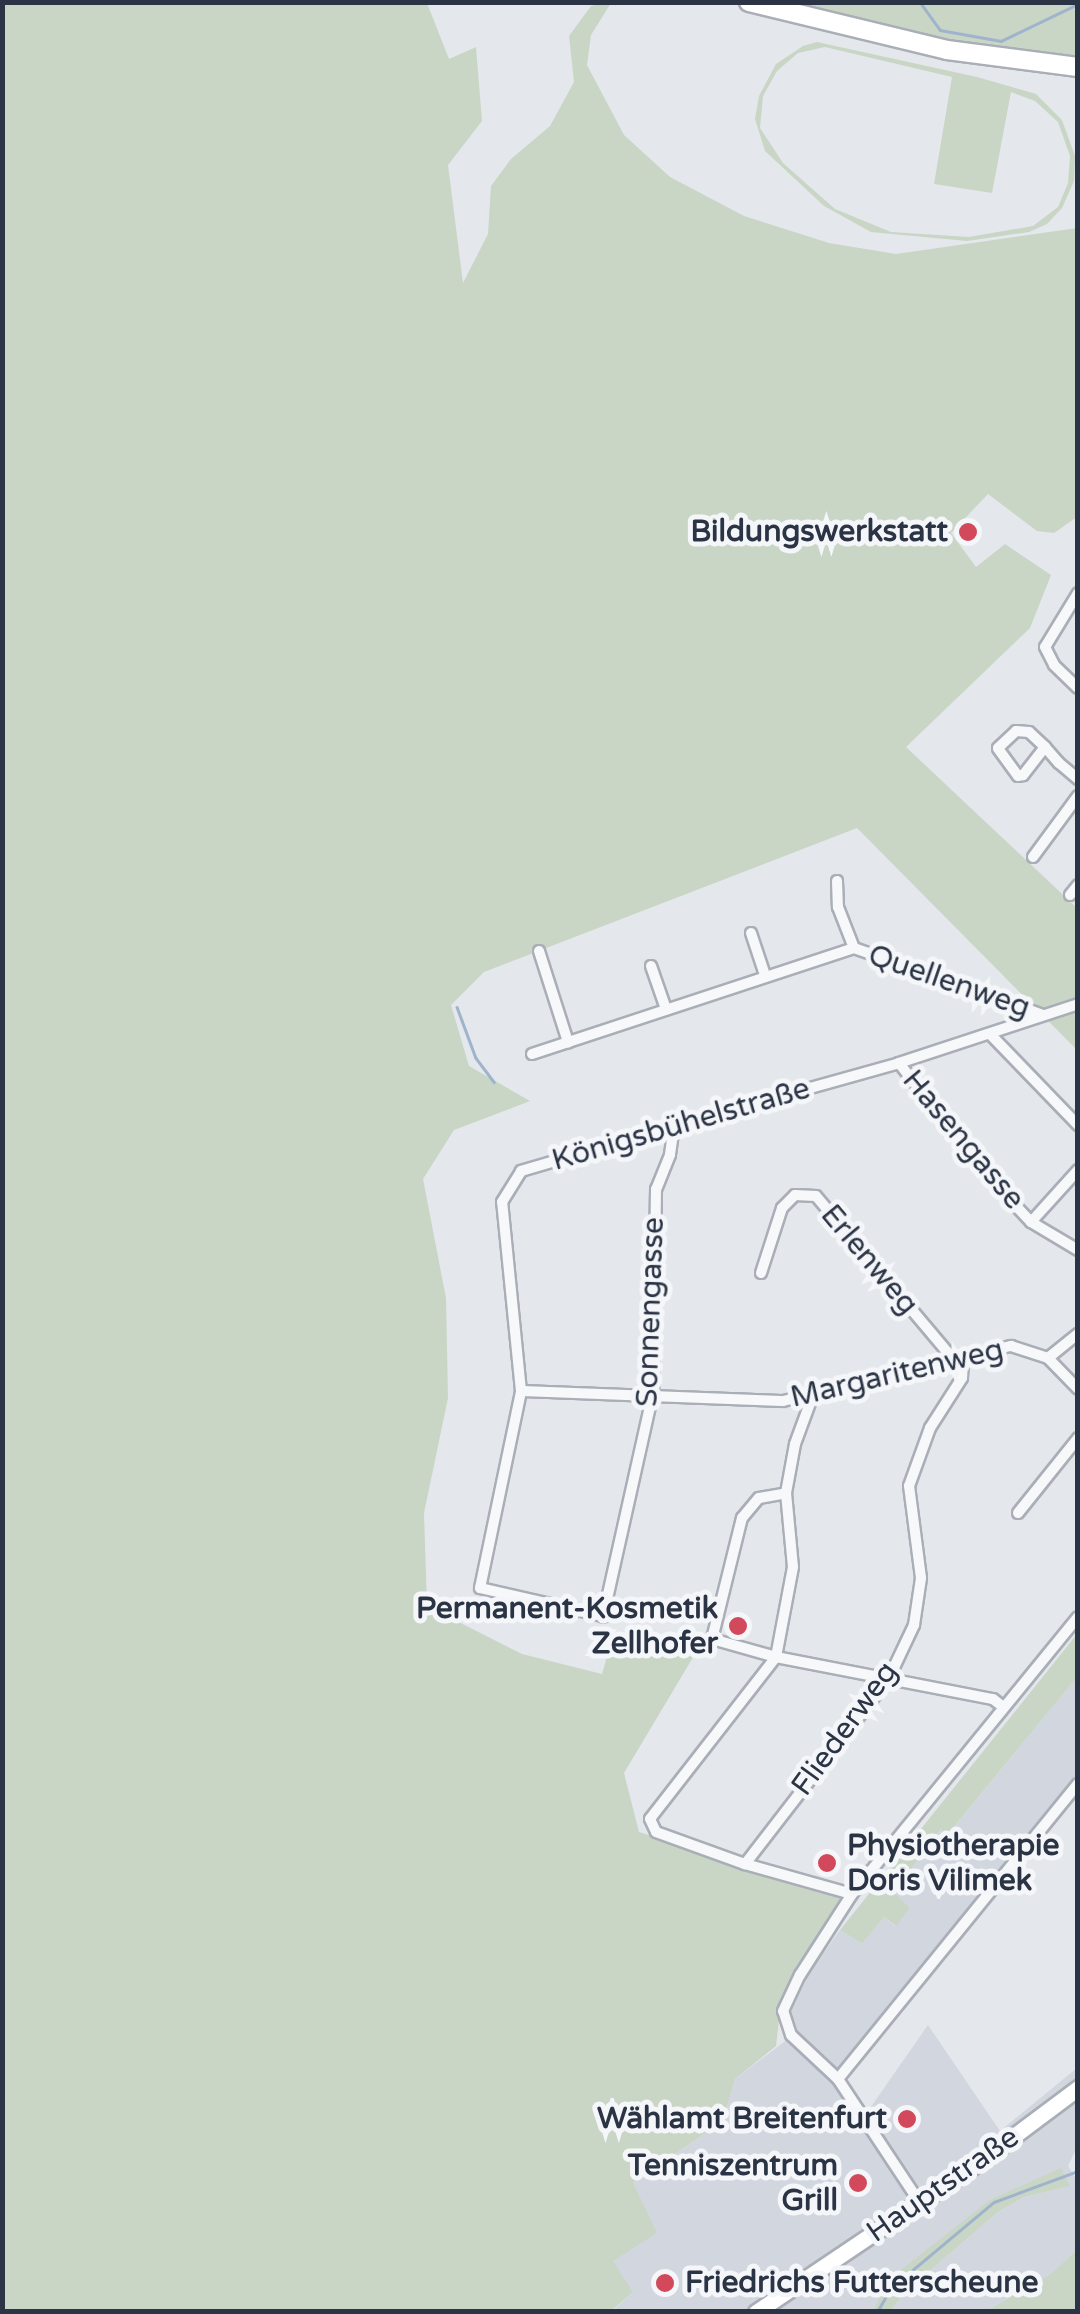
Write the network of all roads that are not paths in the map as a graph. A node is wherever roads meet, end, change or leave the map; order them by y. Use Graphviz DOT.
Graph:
graph roads {
  1 [pos="749,2"];
  2 [pos="1078,67"];
  3 [pos="1078,593"];
  4 [pos="1078,688"];
  5 [pos="1045,747"];
  6 [pos="1078,779"];
  7 [pos="1078,796"];
  8 [pos="1033,857"];
  9 [pos="837,880"];
  10 [pos="750,933"];
  11 [pos="854,948"];
  12 [pos="539,951"];
  13 [pos="651,966"];
  14 [pos="765,975"];
  15 [pos="1078,1004"];
  16 [pos="666,1009"];
  17 [pos="1044,1015"];
  18 [pos="990,1034"];
  19 [pos="568,1042"];
  20 [pos="532,1054"];
  21 [pos="898,1063"];
  22 [pos="674,1126"];
  23 [pos="1078,1126"];
  24 [pos="1078,1170"];
  25 [pos="1031,1222"];
  26 [pos="1078,1250"];
  27 [pos="761,1273"];
  28 [pos="1078,1334"];
  29 [pos="1048,1358"];
  30 [pos="958,1359"];
  31 [pos="1078,1388"];
  32 [pos="521,1391"];
  33 [pos="652,1393"];
  34 [pos="813,1395"];
  35 [pos="1078,1438"];
  36 [pos="786,1492"];
  37 [pos="1018,1513"];
  38 [pos="603,1616"];
  39 [pos="1078,1616"];
  40 [pos="712,1639"];
  41 [pos="698,1642"];
  42 [pos="776,1657"];
  43 [pos="889,1678"];
  44 [pos="1002,1706"];
  45 [pos="1078,1784"];
  46 [pos="745,1864"];
  47 [pos="852,1894"];
  48 [pos="838,2079"];
  49 [pos="1078,2088"];
  50 [pos="920,2203"];
  51 [pos="756,2312"];
  1 -- 2 [label="main road"];
  3 -- 4 [label="street"];
  5 -- 5 [label="street"];
  5 -- 6 [label="street"];
  7 -- 8 [label="street"];
  9 -- 11 [label="street, Quellenweg"];
  10 -- 14 [label="street"];
  11 -- 14 [label="street, Quellenweg"];
  11 -- 17 [label="street, Quellenweg"];
  12 -- 19 [label="street"];
  13 -- 16 [label="street"];
  14 -- 16 [label="street, Quellenweg"];
  15 -- 17 [label="street, Königsbühelstraße"];
  16 -- 19 [label="street, Quellenweg"];
  17 -- 18 [label="street, Königsbühelstraße"];
  18 -- 21 [label="street, Königsbühelstraße"];
  18 -- 23 [label="street"];
  19 -- 20 [label="street, Quellenweg"];
  21 -- 22 [label="street, Königsbühelstraße"];
  21 -- 25 [label="street, Hasengasse"];
  22 -- 32 [label="street, Königsbühelstraße"];
  22 -- 33 [label="street, Sonnengasse"];
  24 -- 25 [label="street"];
  25 -- 26 [label="street, Hasengasse"];
  27 -- 30 [label="street, Erlenweg"];
  28 -- 29 [label="street"];
  29 -- 30 [label="street, Margaritenweg"];
  29 -- 31 [label="street, Margaritenweg"];
  30 -- 34 [label="street, Margaritenweg"];
  30 -- 43 [label="street, Fliederweg"];
  32 -- 33 [label="street, Margaritenweg"];
  32 -- 38 [label="street, Königsbühelstraße"];
  33 -- 34 [label="street, Margaritenweg"];
  33 -- 38 [label="street, Sonnengasse"];
  34 -- 36 [label="street"];
  35 -- 37 [label="street"];
  36 -- 40 [label="street"];
  36 -- 42 [label="street"];
  39 -- 44 [label="street"];
  40 -- 41 [label="street"];
  40 -- 42 [label="street"];
  42 -- 43 [label="street"];
  42 -- 46 [label="street"];
  43 -- 44 [label="street"];
  43 -- 46 [label="street, Fliederweg"];
  44 -- 47 [label="street"];
  45 -- 48 [label="street"];
  46 -- 47 [label="street"];
  47 -- 48 [label="street"];
  48 -- 50 [label="street"];
  49 -- 50 [label="main road, Hauptstraße"];
  50 -- 51 [label="main road, Hauptstraße"];
}
